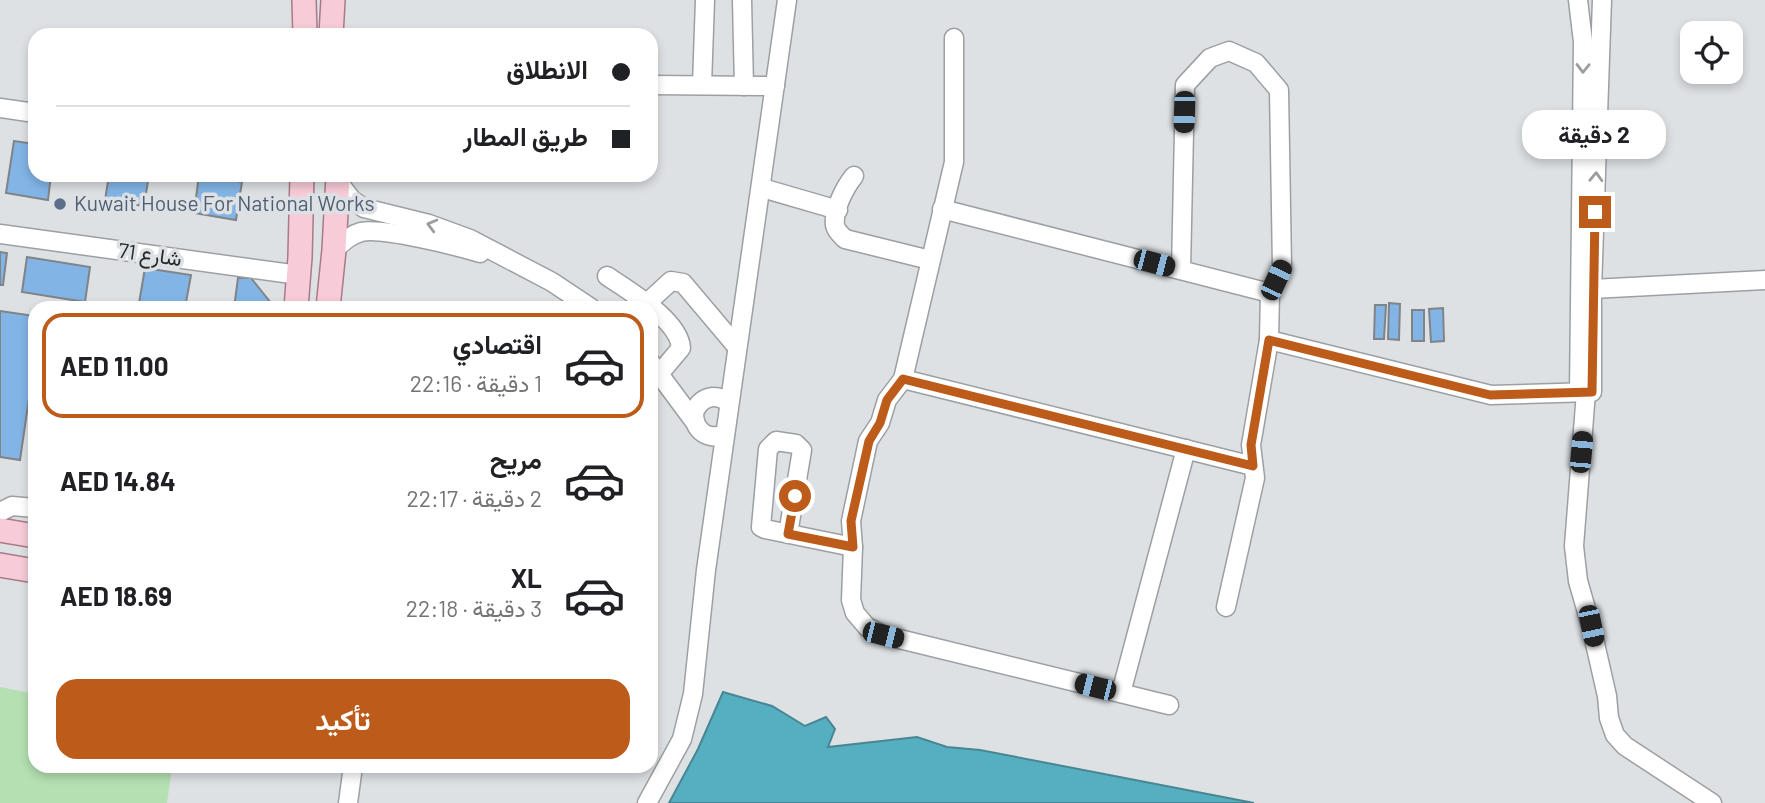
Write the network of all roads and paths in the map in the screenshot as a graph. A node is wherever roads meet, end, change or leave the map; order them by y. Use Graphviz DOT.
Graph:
graph roads {
  1 [pos="304,0"];
  2 [pos="333,0"];
  3 [pos="341,0"];
  4 [pos="705,0"];
  5 [pos="742,0"];
  6 [pos="1578,0"];
  7 [pos="1602,0"];
  8 [pos="785,1"];
  9 [pos="305,28"];
  10 [pos="331,28"];
  11 [pos="340,28"];
  12 [pos="954,38"];
  13 [pos="658,85"];
  14 [pos="702,85"];
  15 [pos="744,86"];
  16 [pos="775,86"];
  17 [pos="0,108"];
  18 [pos="28,112"];
  19 [pos="854,176"];
  20 [pos="302,182"];
  21 [pos="338,182"];
  22 [pos="340,182"];
  23 [pos="762,188"];
  24 [pos="942,209"];
  25 [pos="838,210"];
  26 [pos="370,211"];
  27 [pos="366,231"];
  28 [pos="0,234"];
  29 [pos="334,255"];
  30 [pos="930,260"];
  31 [pos="516,263"];
  32 [pos="300,266"];
  33 [pos="1181,270"];
  34 [pos="607,276"];
  35 [pos="1765,280"];
  36 [pos="1592,289"];
  37 [pos="1270,293"];
  38 [pos="297,301"];
  39 [pos="329,301"];
  40 [pos="580,301"];
  41 [pos="645,301"];
  42 [pos="650,301"];
  43 [pos="658,314"];
  44 [pos="1269,340"];
  45 [pos="737,347"];
  46 [pos="658,366"];
  47 [pos="658,372"];
  48 [pos="733,375"];
  49 [pos="903,379"];
  50 [pos="1582,392"];
  51 [pos="676,396"];
  52 [pos="706,398"];
  53 [pos="729,403"];
  54 [pos="694,421"];
  55 [pos="725,434"];
  56 [pos="1186,449"];
  57 [pos="1253,466"];
  58 [pos="28,507"];
  59 [pos="0,512"];
  60 [pos="790,526"];
  61 [pos="0,530"];
  62 [pos="28,536"];
  63 [pos="853,547"];
  64 [pos="0,565"];
  65 [pos="28,570"];
  66 [pos="1226,607"];
  67 [pos="1121,693"];
  68 [pos="1169,705"];
  69 [pos="352,773"];
  70 [pos="348,803"];
  71 [pos="647,803"];
  72 [pos="1712,803"];
  1 -- 9 [label="main road"];
  2 -- 10 [label="main road"];
  3 -- 11 [label="main road"];
  4 -- 14 [label="street"];
  5 -- 15 [label="street"];
  6 -- 50 [label="street, one-way"];
  36 -- 7 [label="street, one-way"];
  8 -- 16 [label="street"];
  12 -- 24 [label="street"];
  13 -- 14 [label="street"];
  14 -- 15 [label="street"];
  15 -- 16 [label="street"];
  16 -- 23 [label="street"];
  17 -- 18 [label="street"];
  19 -- 25 [label="street"];
  20 -- 32 [label="main road"];
  21 -- 29 [label="main road"];
  22 -- 26 [label="street"];
  23 -- 25 [label="street"];
  23 -- 45 [label="street"];
  24 -- 30 [label="street"];
  24 -- 33 [label="street"];
  25 -- 30 [label="street"];
  26 -- 27 [label="street"];
  31 -- 26 [label="street, one-way"];
  27 -- 29 [label="street"];
  27 -- 31 [label="street"];
  28 -- 32 [label="street, شارع 71"];
  29 -- 32 [label="main road"];
  29 -- 39 [label="main road"];
  30 -- 49 [label="street"];
  31 -- 40 [label="street"];
  32 -- 38 [label="main road"];
  33 -- 37 [label="street"];
  33 -- 37 [label="street"];
  34 -- 41 [label="street"];
  35 -- 36 [label="street"];
  36 -- 50 [label="street"];
  37 -- 44 [label="street"];
  42 -- 45 [label="street"];
  43 -- 46 [label="street"];
  44 -- 50 [label="street"];
  44 -- 57 [label="street"];
  45 -- 48 [label="street"];
  47 -- 51 [label="street"];
  48 -- 52 [label="street"];
  48 -- 53 [label="street"];
  49 -- 56 [label="street"];
  49 -- 63 [label="street"];
  50 -- 72 [label="street"];
  51 -- 52 [label="street"];
  51 -- 54 [label="street"];
  52 -- 53 [label="street"];
  52 -- 54 [label="street"];
  53 -- 55 [label="street"];
  54 -- 55 [label="street"];
  55 -- 71 [label="street"];
  56 -- 57 [label="street"];
  56 -- 67 [label="street"];
  57 -- 66 [label="street"];
  58 -- 59 [label="street"];
  60 -- 60 [label="street"];
  60 -- 63 [label="street"];
  61 -- 62 [label="main road"];
  63 -- 67 [label="street"];
  64 -- 65 [label="main road"];
  67 -- 68 [label="street"];
  69 -- 70 [label="street"];
}
